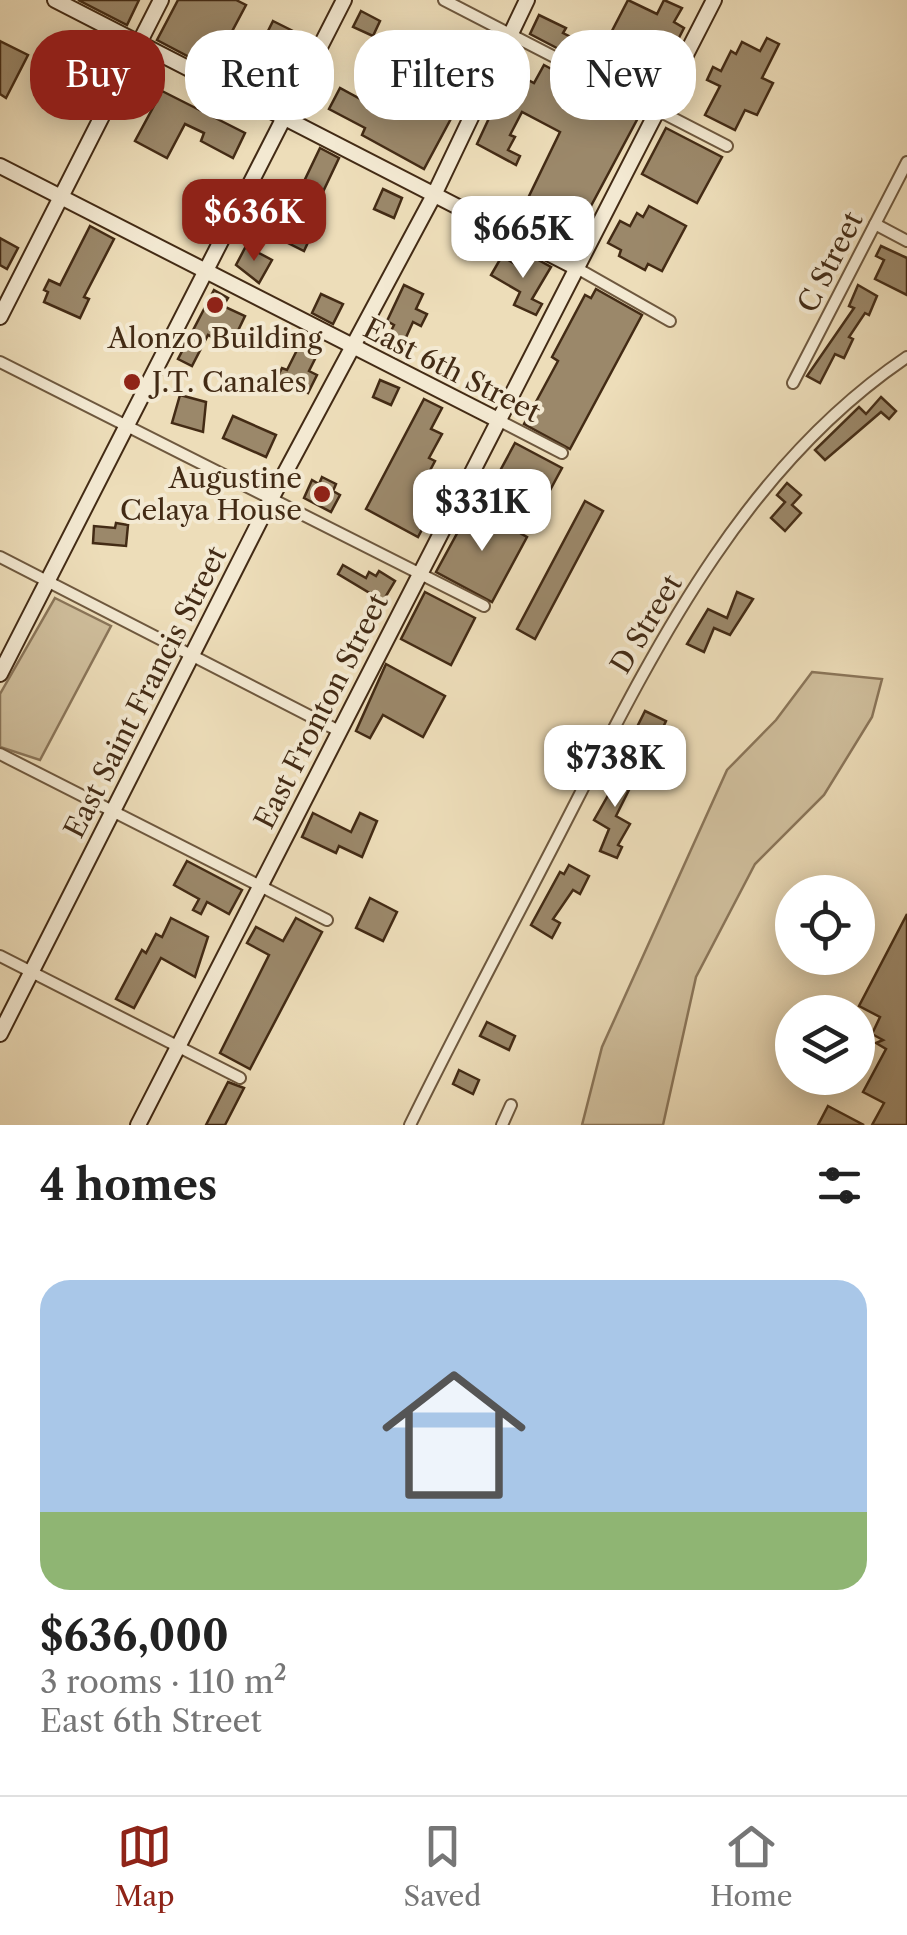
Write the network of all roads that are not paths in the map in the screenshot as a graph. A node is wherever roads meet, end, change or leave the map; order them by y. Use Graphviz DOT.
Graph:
graph roads {
  1 [pos="55,0"];
  2 [pos="161,0"];
  3 [pos="344,0"];
  4 [pos="444,0"];
  5 [pos="528,0"];
  6 [pos="714,0"];
  7 [pos="114,30"];
  8 [pos="146,30"];
  9 [pos="329,30"];
  10 [pos="500,30"];
  11 [pos="512,30"];
  12 [pos="696,35"];
  13 [pos="98,120"];
  14 [pos="282,120"];
  15 [pos="290,120"];
  16 [pos="469,120"];
  17 [pos="652,120"];
  18 [pos="672,120"];
  19 [pos="726,146"];
  20 [pos="907,162"];
  21 [pos="0,166"];
  22 [pos="434,194"];
  23 [pos="58,196"];
  24 [pos="875,224"];
  25 [pos="907,241"];
  26 [pos="576,267"];
  27 [pos="206,272"];
  28 [pos="0,316"];
  29 [pos="670,321"];
  30 [pos="352,347"];
  31 [pos="907,357"];
  32 [pos="0,362"];
  33 [pos="792,383"];
  34 [pos="498,420"];
  35 [pos="124,426"];
  36 [pos="562,453"];
  37 [pos="271,499"];
  38 [pos="0,557"];
  39 [pos="418,575"];
  40 [pos="48,580"];
  41 [pos="484,606"];
  42 [pos="193,655"];
  43 [pos="0,674"];
  44 [pos="339,731"];
  45 [pos="0,754"];
  46 [pos="114,808"];
  47 [pos="260,886"];
  48 [pos="327,920"];
  49 [pos="0,956"];
  50 [pos="30,974"];
  51 [pos="0,1034"];
  52 [pos="177,1046"];
  53 [pos="240,1078"];
  54 [pos="510,1105"];
  55 [pos="138,1125"];
  56 [pos="410,1125"];
  57 [pos="502,1125"];
  1 -- 7 [label="main road"];
  2 -- 8 [label="main road"];
  3 -- 9 [label="main road"];
  4 -- 10 [label="street"];
  5 -- 11 [label="main road, East Saint Francis Street"];
  6 -- 12 [label="main road, East Fronton Street"];
  13 -- 23 [label="main road"];
  14 -- 27 [label="main road"];
  15 -- 22 [label="main road"];
  16 -- 22 [label="main road, East Saint Francis Street"];
  17 -- 26 [label="main road, East Fronton Street"];
  18 -- 19 [label="street"];
  20 -- 24 [label="street, C Street"];
  21 -- 23 [label="main road, East 6th Street"];
  22 -- 26 [label="main road"];
  22 -- 30 [label="main road, East Saint Francis Street"];
  23 -- 27 [label="main road, East 6th Street"];
  23 -- 28 [label="main road"];
  24 -- 25 [label="street"];
  24 -- 33 [label="street, C Street"];
  26 -- 29 [label="street"];
  26 -- 34 [label="main road, East Fronton Street"];
  27 -- 30 [label="main road, East 6th Street"];
  27 -- 35 [label="main road"];
  30 -- 34 [label="main road, East 6th Street"];
  30 -- 37 [label="main road, East Saint Francis Street"];
  31 -- 56 [label="street, D Street"];
  32 -- 35 [label="street"];
  34 -- 36 [label="street, East 6th Street"];
  34 -- 39 [label="main road, East Fronton Street"];
  35 -- 37 [label="street"];
  35 -- 40 [label="main road"];
  37 -- 39 [label="street"];
  37 -- 42 [label="main road, East Saint Francis Street"];
  38 -- 40 [label="street"];
  39 -- 41 [label="street"];
  39 -- 44 [label="main road, East Fronton Street"];
  40 -- 42 [label="street"];
  40 -- 43 [label="main road"];
  42 -- 44 [label="street"];
  42 -- 46 [label="main road, East Saint Francis Street"];
  44 -- 47 [label="main road, East Fronton Street"];
  45 -- 46 [label="street"];
  46 -- 47 [label="street"];
  46 -- 50 [label="main road, East Saint Francis Street"];
  47 -- 48 [label="street"];
  47 -- 52 [label="main road, East Fronton Street"];
  49 -- 50 [label="street"];
  50 -- 51 [label="main road, East Saint Francis Street"];
  50 -- 52 [label="street"];
  52 -- 53 [label="street"];
  52 -- 55 [label="main road, East Fronton Street"];
  54 -- 57 [label="street"];
}
